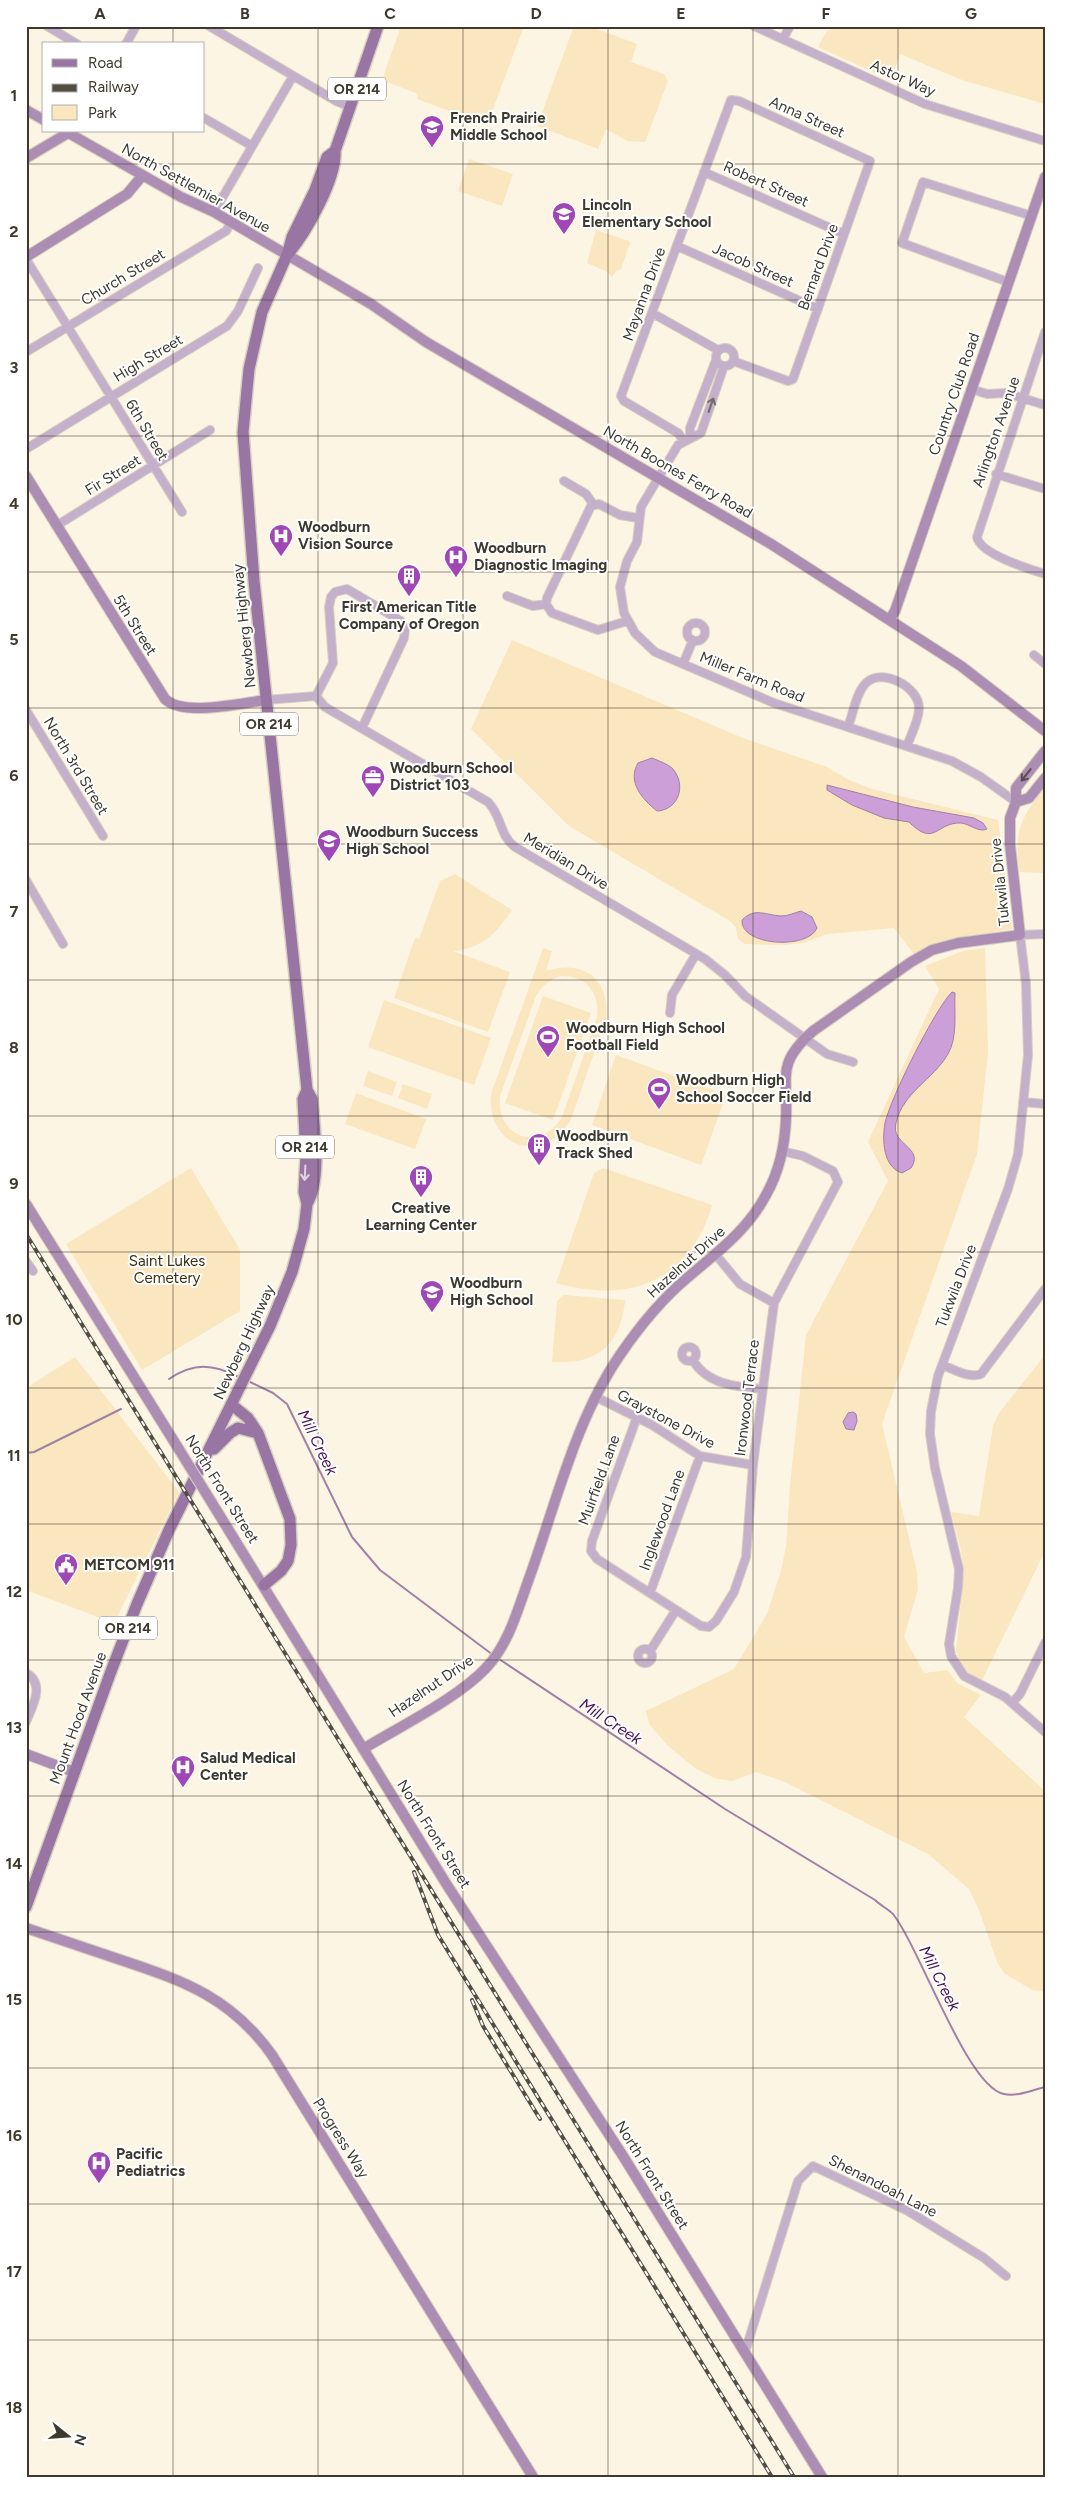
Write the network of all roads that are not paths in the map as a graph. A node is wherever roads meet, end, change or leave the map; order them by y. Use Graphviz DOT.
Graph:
graph roads {
  1 [pos="47,26"];
  2 [pos="136,26"];
  3 [pos="209,26"];
  4 [pos="378,26"];
  5 [pos="754,26"];
  6 [pos="790,26"];
  7 [pos="783,39"];
  8 [pos="74,42"];
  9 [pos="127,42"];
  10 [pos="293,76"];
  11 [pos="731,100"];
  12 [pos="350,106"];
  13 [pos="26,110"];
  14 [pos="42,119"];
  15 [pos="205,119"];
  16 [pos="68,132"];
  17 [pos="1045,142"];
  18 [pos="252,146"];
  19 [pos="26,158"];
  20 [pos="870,161"];
  21 [pos="704,172"];
  22 [pos="142,176"];
  23 [pos="1045,177"];
  24 [pos="214,212"];
  25 [pos="1032,216"];
  26 [pos="231,223"];
  27 [pos="844,234"];
  28 [pos="677,246"];
  29 [pos="287,255"];
  30 [pos="26,258"];
  31 [pos="258,268"];
  32 [pos="1008,282"];
  33 [pos="818,309"];
  34 [pos="652,313"];
  35 [pos="68,327"];
  36 [pos="1045,332"];
  37 [pos="718,350"];
  38 [pos="26,352"];
  39 [pos="716,360"];
  40 [pos="733,362"];
  41 [pos="724,366"];
  42 [pos="971,389"];
  43 [pos="110,396"];
  44 [pos="1022,398"];
  45 [pos="1045,405"];
  46 [pos="210,430"];
  47 [pos="687,439"];
  48 [pos="26,449"];
  49 [pos="153,466"];
  50 [pos="996,474"];
  51 [pos="26,476"];
  52 [pos="657,477"];
  53 [pos="564,481"];
  54 [pos="1045,489"];
  55 [pos="594,504"];
  56 [pos="182,512"];
  57 [pos="638,518"];
  58 [pos="56,526"];
  59 [pos="1045,574"];
  60 [pos="507,596"];
  61 [pos="546,604"];
  62 [pos="890,619"];
  63 [pos="627,621"];
  64 [pos="693,640"];
  65 [pos="1034,655"];
  66 [pos="684,664"];
  67 [pos="1045,664"];
  68 [pos="316,696"];
  69 [pos="266,700"];
  70 [pos="26,710"];
  71 [pos="34,723"];
  72 [pos="848,727"];
  73 [pos="26,728"];
  74 [pos="362,728"];
  75 [pos="1045,731"];
  76 [pos="907,746"];
  77 [pos="1045,751"];
  78 [pos="1045,778"];
  79 [pos="1016,802"];
  80 [pos="103,836"];
  81 [pos="26,880"];
  82 [pos="1045,934"];
  83 [pos="1020,935"];
  84 [pos="63,944"];
  85 [pos="696,954"];
  86 [pos="670,1013"];
  87 [pos="805,1038"];
  88 [pos="853,1062"];
  89 [pos="1023,1102"];
  90 [pos="1045,1104"];
  91 [pos="782,1151"];
  92 [pos="26,1204"];
  93 [pos="716,1254"];
  94 [pos="26,1261"];
  95 [pos="33,1271"];
  96 [pos="1045,1289"];
  97 [pos="774,1303"];
  98 [pos="693,1360"];
  99 [pos="942,1365"];
  100 [pos="762,1390"];
  101 [pos="596,1397"];
  102 [pos="232,1405"];
  103 [pos="637,1417"];
  104 [pos="258,1433"];
  105 [pos="700,1456"];
  106 [pos="205,1457"];
  107 [pos="753,1465"];
  108 [pos="190,1487"];
  109 [pos="264,1585"];
  110 [pos="650,1593"];
  111 [pos="676,1610"];
  112 [pos="1045,1643"];
  113 [pos="650,1651"];
  114 [pos="26,1673"];
  115 [pos="1013,1702"];
  116 [pos="26,1722"];
  117 [pos="1045,1732"];
  118 [pos="363,1749"];
  119 [pos="26,1754"];
  120 [pos="74,1772"];
  121 [pos="26,1907"];
  122 [pos="26,1928"];
  123 [pos="1006,2276"];
  124 [pos="745,2352"];
  125 [pos="533,2477"];
  126 [pos="822,2477"];
  1 -- 8 [label="street"];
  2 -- 9 [label="street"];
  3 -- 10 [label="street"];
  4 -- 12 [label="main road, Newberg Highway / OR 214"];
  5 -- 7 [label="street, Astor Way"];
  6 -- 7 [label="street"];
  7 -- 17 [label="street, Astor Way"];
  10 -- 12 [label="street"];
  10 -- 18 [label="street"];
  11 -- 20 [label="street, Anna Street"];
  11 -- 21 [label="street, Mayanna Drive"];
  12 -- 29 [label="main road, Newberg Highway / OR 214"];
  13 -- 14 [label="street"];
  15 -- 18 [label="street"];
  16 -- 19 [label="street"];
  16 -- 22 [label="street, North Settlemier Avenue"];
  18 -- 24 [label="street"];
  20 -- 27 [label="street, Bernard Drive"];
  21 -- 27 [label="street, Robert Street"];
  21 -- 28 [label="street, Mayanna Drive"];
  22 -- 24 [label="street, North Settlemier Avenue"];
  22 -- 30 [label="street"];
  23 -- 25 [label="street, Country Club Road"];
  24 -- 26 [label="street, North Settlemier Avenue"];
  25 -- 32 [label="street, Country Club Road"];
  25 -- 32 [label="street"];
  26 -- 29 [label="street, North Settlemier Avenue"];
  26 -- 35 [label="street, Church Street"];
  27 -- 33 [label="street, Bernard Drive"];
  28 -- 33 [label="street, Jacob Street"];
  28 -- 34 [label="street, Mayanna Drive"];
  29 -- 52 [label="street, North Boones Ferry Road"];
  29 -- 69 [label="main road, Newberg Highway / OR 214"];
  30 -- 35 [label="street, 6th Street"];
  31 -- 43 [label="street, High Street"];
  32 -- 42 [label="street, Country Club Road"];
  33 -- 40 [label="street, Bernard Drive"];
  34 -- 37 [label="street"];
  34 -- 47 [label="street, Mayanna Drive"];
  35 -- 38 [label="street, Church Street"];
  35 -- 43 [label="street, 6th Street"];
  36 -- 44 [label="street, Arlington Avenue"];
  37 -- 39 [label="street"];
  37 -- 40 [label="street"];
  39 -- 41 [label="street"];
  39 -- 47 [label="street"];
  40 -- 41 [label="street"];
  47 -- 41 [label="street, Miller Farm Road, one-way"];
  42 -- 44 [label="street"];
  42 -- 62 [label="street, Country Club Road"];
  43 -- 48 [label="street, High Street"];
  43 -- 49 [label="street, 6th Street"];
  44 -- 45 [label="street"];
  44 -- 50 [label="street, Arlington Avenue"];
  46 -- 49 [label="street, Fir Street"];
  47 -- 52 [label="street, Miller Farm Road"];
  49 -- 56 [label="street, 6th Street"];
  49 -- 58 [label="street, Fir Street"];
  50 -- 54 [label="street"];
  50 -- 59 [label="street, Arlington Avenue"];
  51 -- 58 [label="street, 5th Street"];
  52 -- 57 [label="street, Miller Farm Road"];
  52 -- 62 [label="street, North Boones Ferry Road"];
  53 -- 55 [label="street"];
  55 -- 57 [label="street"];
  55 -- 61 [label="street"];
  57 -- 63 [label="street, Miller Farm Road"];
  58 -- 69 [label="street, 5th Street"];
  60 -- 61 [label="street"];
  61 -- 63 [label="street"];
  62 -- 75 [label="street, North Boones Ferry Road"];
  63 -- 66 [label="street, Miller Farm Road"];
  64 -- 66 [label="street"];
  65 -- 67 [label="street"];
  66 -- 72 [label="street, Miller Farm Road"];
  68 -- 69 [label="street"];
  68 -- 74 [label="street, Meridian Drive"];
  68 -- 74 [label="street"];
  69 -- 102 [label="main road, Newberg Highway / OR 214"];
  70 -- 71 [label="street, North 3rd Street"];
  71 -- 73 [label="street"];
  71 -- 80 [label="street, North 3rd Street"];
  72 -- 76 [label="street, Miller Farm Road"];
  72 -- 76 [label="street"];
  74 -- 85 [label="street, Meridian Drive"];
  76 -- 79 [label="street, Miller Farm Road"];
  77 -- 79 [label="street, Tukwila Drive, one-way"];
  78 -- 79 [label="street"];
  79 -- 83 [label="street, Tukwila Drive"];
  81 -- 84 [label="street"];
  82 -- 83 [label="street, Hazelnut Drive"];
  83 -- 87 [label="street, Hazelnut Drive"];
  83 -- 89 [label="street, Tukwila Drive"];
  85 -- 86 [label="street"];
  85 -- 87 [label="street, Meridian Drive"];
  87 -- 88 [label="street, Meridian Drive"];
  87 -- 91 [label="street, Hazelnut Drive"];
  89 -- 90 [label="street"];
  89 -- 99 [label="street, Tukwila Drive"];
  91 -- 93 [label="street, Hazelnut Drive"];
  91 -- 97 [label="street, Ironwood Terrace"];
  92 -- 109 [label="street, North Front Street, bridge"];
  93 -- 97 [label="street"];
  93 -- 101 [label="street, Hazelnut Drive"];
  94 -- 95 [label="street"];
  96 -- 99 [label="street"];
  97 -- 100 [label="street, Ironwood Terrace"];
  98 -- 100 [label="street"];
  99 -- 115 [label="street, Tukwila Drive"];
  100 -- 107 [label="street, Ironwood Terrace"];
  101 -- 103 [label="street, Graystone Drive"];
  101 -- 118 [label="street, Hazelnut Drive"];
  102 -- 104 [label="main road"];
  102 -- 106 [label="main road, Newberg Highway / OR 214"];
  103 -- 105 [label="street, Graystone Drive"];
  103 -- 110 [label="street, Muirfield Lane"];
  104 -- 106 [label="main road"];
  104 -- 109 [label="main road"];
  105 -- 107 [label="street, Graystone Drive"];
  105 -- 110 [label="street, Inglewood Lane"];
  106 -- 108 [label="main road, Newberg Highway / OR 214"];
  107 -- 111 [label="street, Ironwood Terrace"];
  108 -- 120 [label="main road, Mount Hood Avenue / OR 214"];
  109 -- 118 [label="street, North Front Street"];
  110 -- 111 [label="street"];
  111 -- 113 [label="street"];
  112 -- 115 [label="street"];
  114 -- 116 [label="street"];
  115 -- 117 [label="street, Tukwila Drive"];
  118 -- 124 [label="street, North Front Street"];
  119 -- 120 [label="street"];
  120 -- 121 [label="main road, Mount Hood Avenue / OR 214"];
  122 -- 125 [label="street, Progress Way"];
  123 -- 124 [label="street, Shenandoah Lane"];
  124 -- 126 [label="street, North Front Street"];
}
